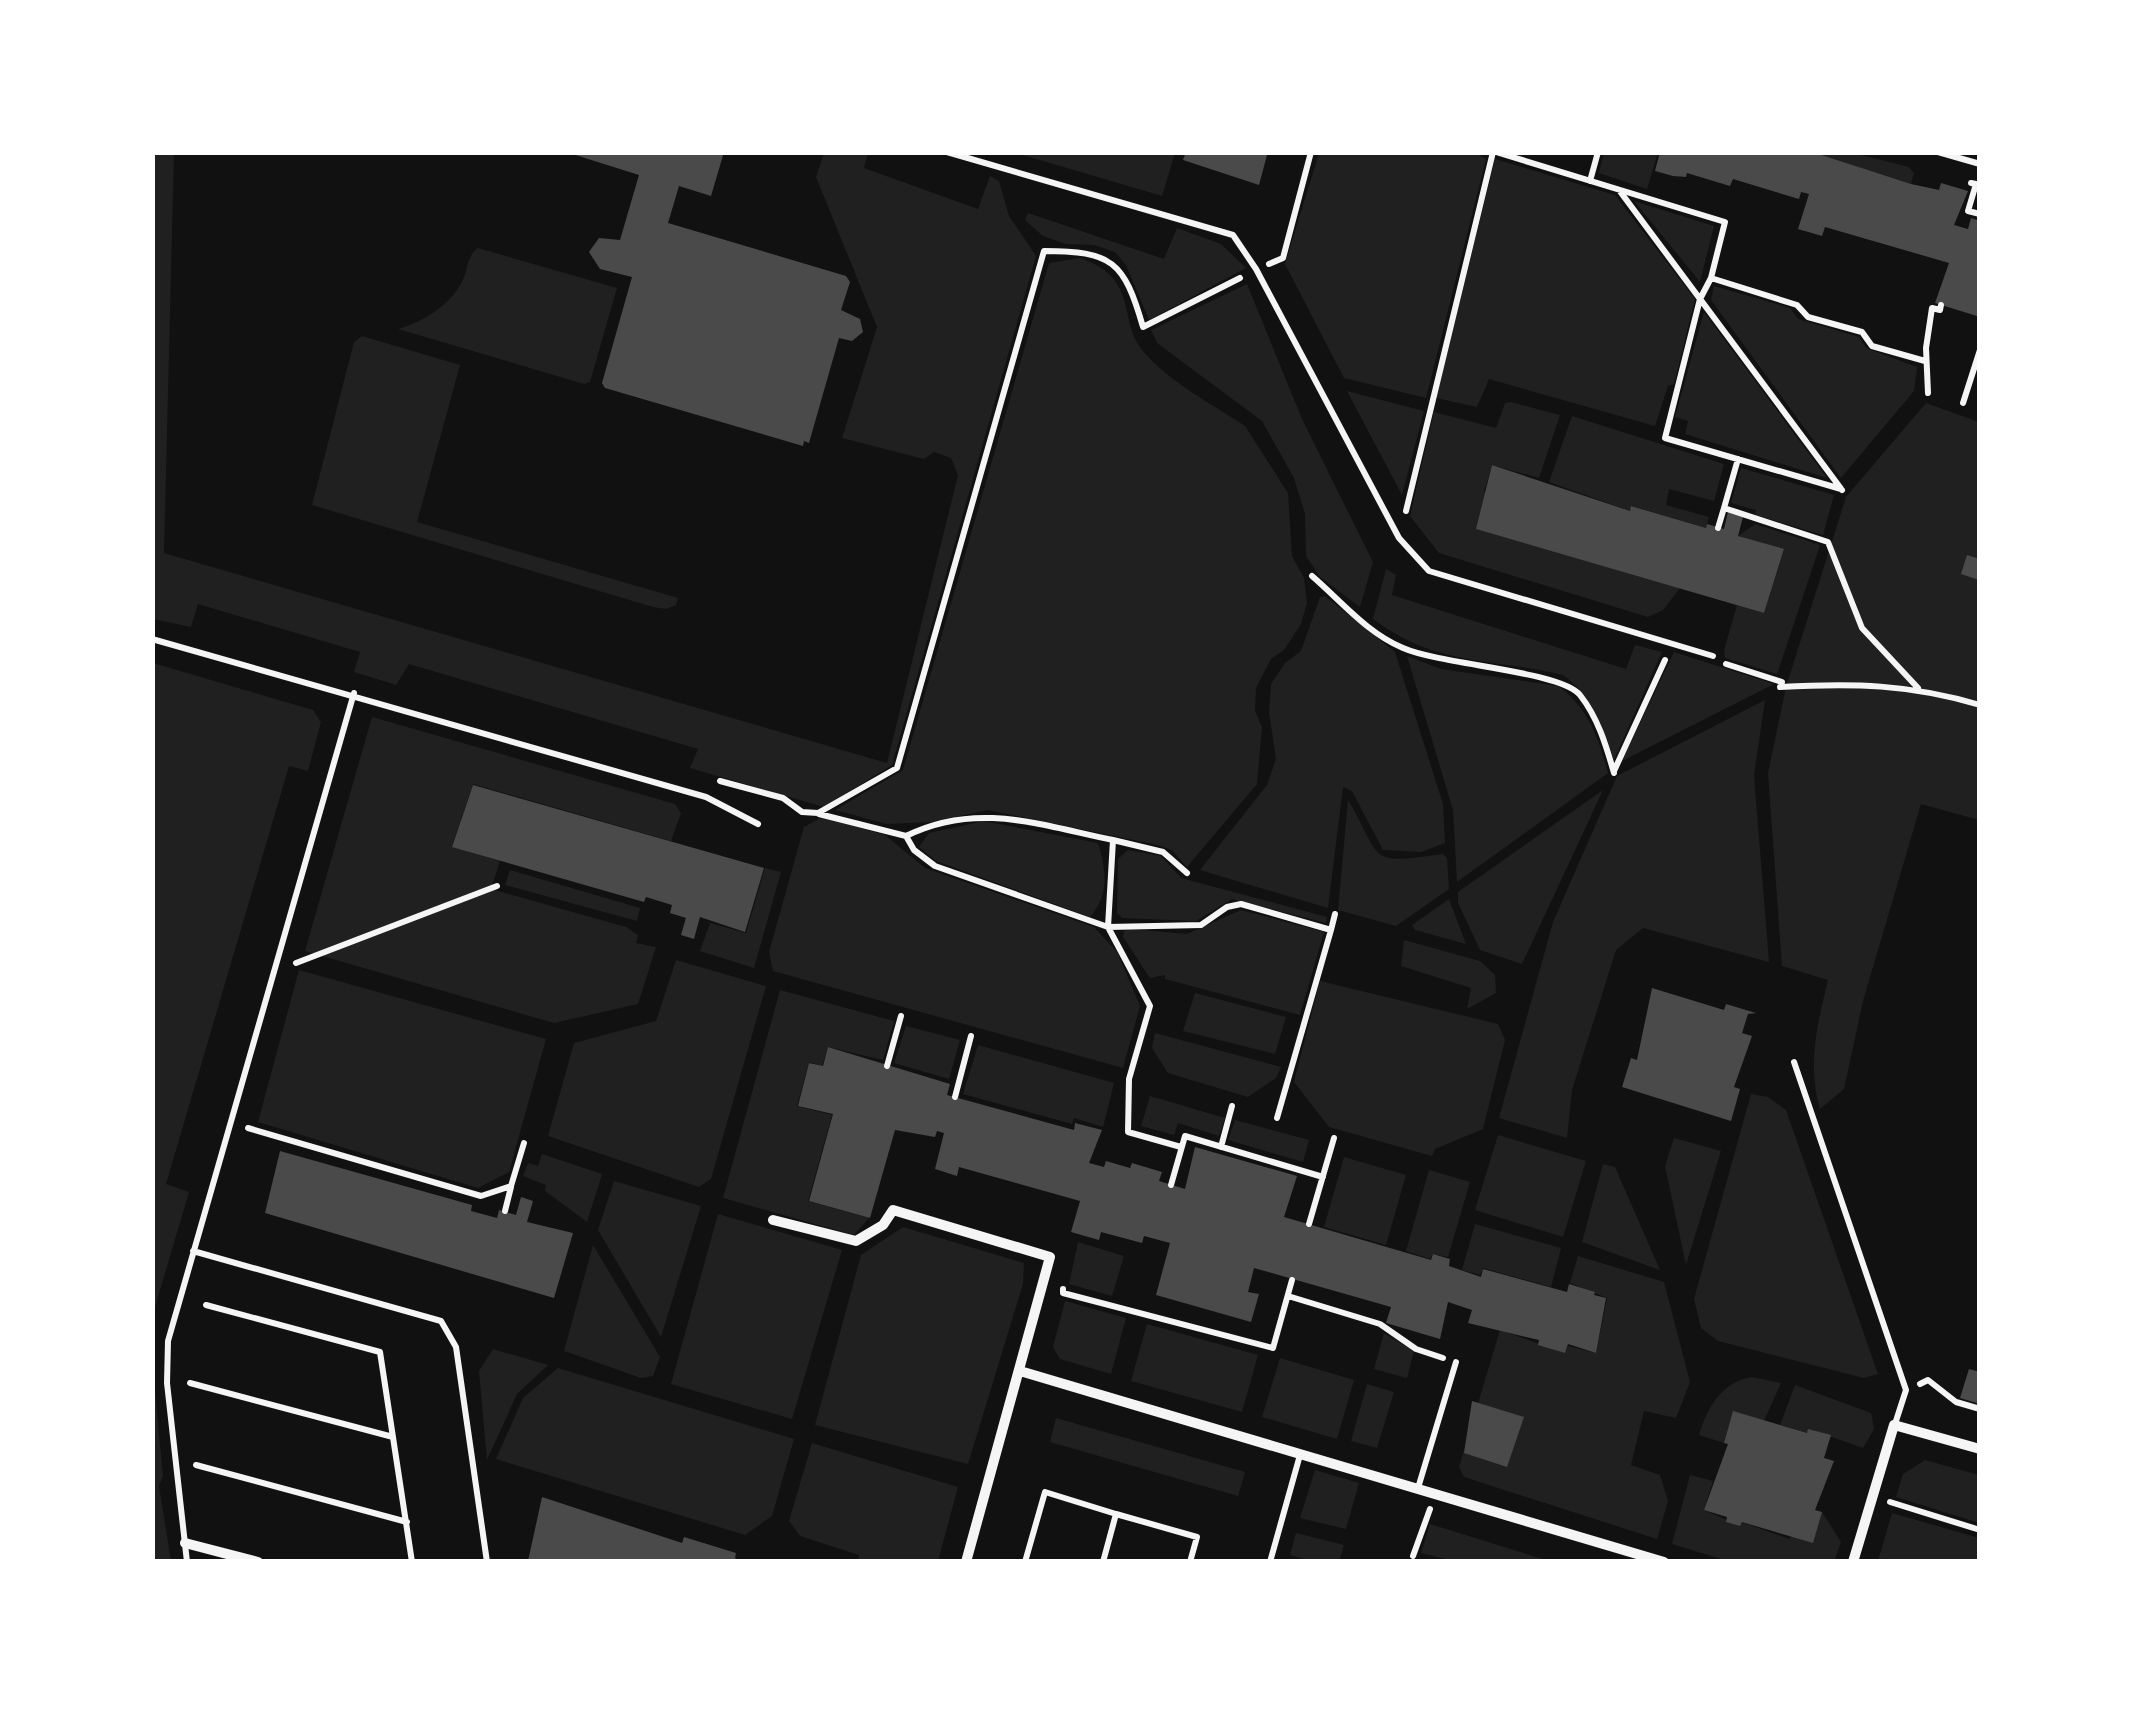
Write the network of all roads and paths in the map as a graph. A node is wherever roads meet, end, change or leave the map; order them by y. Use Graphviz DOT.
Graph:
graph roads {
  1 [pos="947,152"];
  2 [pos="1311,152"];
  3 [pos="1495,152"];
  4 [pos="1598,152"];
  5 [pos="1938,152"];
  6 [pos="1980,164"];
  7 [pos="1959,179"];
  8 [pos="1590,181"];
  9 [pos="1618,190"];
  10 [pos="1980,214"];
  11 [pos="1256,270"];
  12 [pos="1712,278"];
  13 [pos="1700,300"];
  14 [pos="1941,305"];
  15 [pos="1980,350"];
  16 [pos="1925,361"];
  17 [pos="1928,392"];
  18 [pos="1964,403"];
  19 [pos="1738,459"];
  20 [pos="1724,508"];
  21 [pos="1718,528"];
  22 [pos="1399,538"];
  23 [pos="1312,576"];
  24 [pos="152,639"];
  25 [pos="1672,644"];
  26 [pos="1712,656"];
  27 [pos="1918,688"];
  28 [pos="354,693"];
  29 [pos="1980,705"];
  30 [pos="802,812"];
  31 [pos="818,813"];
  32 [pos="758,824"];
  33 [pos="906,836"];
  34 [pos="1113,840"];
  35 [pos="1187,873"];
  36 [pos="497,886"];
  37 [pos="1335,914"];
  38 [pos="1108,927"];
  39 [pos="1331,930"];
  40 [pos="292,978"];
  41 [pos="901,1016"];
  42 [pos="972,1036"];
  43 [pos="1794,1062"];
  44 [pos="887,1066"];
  45 [pos="955,1097"];
  46 [pos="1232,1106"];
  47 [pos="253,1110"];
  48 [pos="1278,1118"];
  49 [pos="1334,1138"];
  50 [pos="524,1143"];
  51 [pos="1182,1147"];
  52 [pos="1221,1147"];
  53 [pos="1323,1176"];
  54 [pos="1171,1185"];
  55 [pos="511,1186"];
  56 [pos="504,1212"];
  57 [pos="773,1220"];
  58 [pos="1309,1224"];
  59 [pos="193,1251"];
  60 [pos="1066,1276"];
  61 [pos="1292,1280"];
  62 [pos="1288,1296"];
  63 [pos="206,1305"];
  64 [pos="1456,1362"];
  65 [pos="1020,1371"];
  66 [pos="190,1382"];
  67 [pos="1894,1426"];
  68 [pos="393,1437"];
  69 [pos="1980,1449"];
  70 [pos="1300,1455"];
  71 [pos="196,1465"];
  72 [pos="1417,1489"];
  73 [pos="1895,1504"];
  74 [pos="1116,1514"];
  75 [pos="407,1522"];
  76 [pos="1980,1530"];
  77 [pos="185,1543"];
  78 [pos="187,1562"];
  79 [pos="258,1562"];
  80 [pos="412,1562"];
  81 [pos="486,1562"];
  82 [pos="966,1562"];
  83 [pos="1024,1562"];
  84 [pos="1103,1562"];
  85 [pos="1190,1562"];
  86 [pos="1270,1562"];
  87 [pos="1664,1562"];
  88 [pos="1853,1562"];
  1 -- 11 [label="lane"];
  2 -- 11 [label="path"];
  3 -- 8 [label="path"];
  3 -- 22 [label="path"];
  4 -- 8 [label="path"];
  5 -- 6 [label="lane"];
  7 -- 10 [label="path"];
  8 -- 9 [label="path"];
  9 -- 12 [label="path"];
  9 -- 13 [label="path"];
  11 -- 22 [label="lane"];
  11 -- 31 [label="path"];
  12 -- 13 [label="path"];
  12 -- 16 [label="path"];
  13 -- 19 [label="path"];
  13 -- 19 [label="path"];
  14 -- 16 [label="path"];
  15 -- 18 [label="path"];
  16 -- 17 [label="path"];
  19 -- 20 [label="path"];
  20 -- 21 [label="path"];
  20 -- 27 [label="path"];
  22 -- 25 [label="lane"];
  23 -- 25 [label="path"];
  24 -- 28 [label="lane"];
  25 -- 26 [label="lane"];
  26 -- 27 [label="path"];
  27 -- 29 [label="path"];
  28 -- 32 [label="lane"];
  28 -- 59 [label="lane"];
  30 -- 31 [label="path"];
  31 -- 33 [label="path"];
  33 -- 34 [label="path"];
  33 -- 38 [label="path"];
  34 -- 35 [label="path"];
  34 -- 38 [label="path"];
  36 -- 40 [label="path"];
  37 -- 39 [label="path"];
  38 -- 39 [label="path"];
  38 -- 51 [label="path"];
  39 -- 48 [label="path"];
  41 -- 44 [label="path"];
  42 -- 45 [label="path"];
  43 -- 67 [label="lane"];
  46 -- 52 [label="path"];
  47 -- 55 [label="path"];
  49 -- 53 [label="path"];
  50 -- 55 [label="path"];
  51 -- 52 [label="path"];
  51 -- 54 [label="path"];
  52 -- 53 [label="path"];
  53 -- 58 [label="path"];
  55 -- 56 [label="path"];
  57 -- 65 [label="street"];
  59 -- 77 [label="lane"];
  59 -- 81 [label="lane"];
  60 -- 62 [label="path"];
  61 -- 62 [label="path"];
  62 -- 64 [label="path"];
  63 -- 68 [label="lane"];
  64 -- 72 [label="lane"];
  65 -- 70 [label="street"];
  65 -- 82 [label="street"];
  66 -- 68 [label="lane"];
  67 -- 69 [label="street"];
  67 -- 88 [label="street"];
  68 -- 75 [label="lane"];
  70 -- 72 [label="street"];
  70 -- 86 [label="lane"];
  71 -- 75 [label="lane"];
  72 -- 87 [label="street"];
  73 -- 76 [label="path"];
  74 -- 83 [label="lane"];
  74 -- 84 [label="lane"];
  74 -- 85 [label="lane"];
  75 -- 80 [label="lane"];
  77 -- 78 [label="lane"];
  77 -- 79 [label="street"];
}
